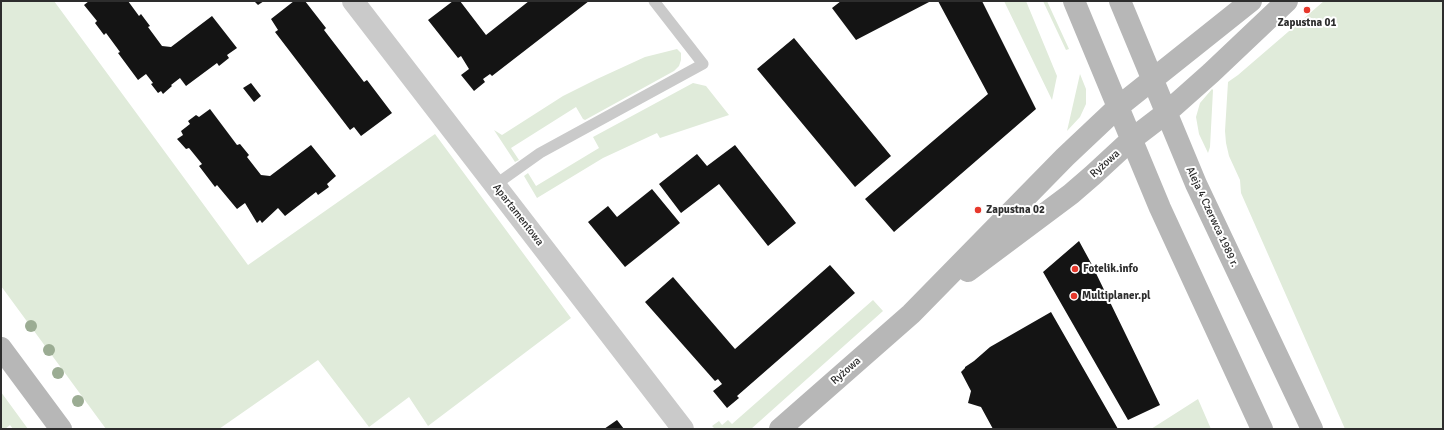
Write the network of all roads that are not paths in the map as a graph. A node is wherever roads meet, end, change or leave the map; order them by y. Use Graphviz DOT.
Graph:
graph roads {
  1 [pos="353,1"];
  2 [pos="654,1"];
  3 [pos="1074,1"];
  4 [pos="1120,1"];
  5 [pos="1251,1"];
  6 [pos="1287,1"];
  7 [pos="1153,80"];
  8 [pos="1118,107"];
  9 [pos="1166,112"];
  10 [pos="1132,139"];
  11 [pos="495,185"];
  12 [pos="911,314"];
  13 [pos="2,353"];
  14 [pos="61,429"];
  15 [pos="682,429"];
  16 [pos="780,429"];
  17 [pos="1262,429"];
  18 [pos="1312,429"];
  1 -- 11 [label="street, Apartamentowa"];
  2 -- 11 [label="lane"];
  3 -- 8 [label="street"];
  4 -- 7 [label="street, Aleja 4 Czerwca 1989 r."];
  5 -- 7 [label="street, Ryżowa"];
  6 -- 9 [label="street, Ryżowa"];
  7 -- 8 [label="street, Ryżowa"];
  7 -- 9 [label="street, Aleja 4 Czerwca 1989 r."];
  8 -- 10 [label="street"];
  8 -- 12 [label="street, Ryżowa"];
  9 -- 10 [label="street, Ryżowa"];
  9 -- 18 [label="street, Aleja 4 Czerwca 1989 r."];
  10 -- 12 [label="street, Ryżowa"];
  10 -- 17 [label="street"];
  11 -- 15 [label="street, Apartamentowa"];
  12 -- 16 [label="street, Ryżowa"];
  13 -- 14 [label="street"];
}
